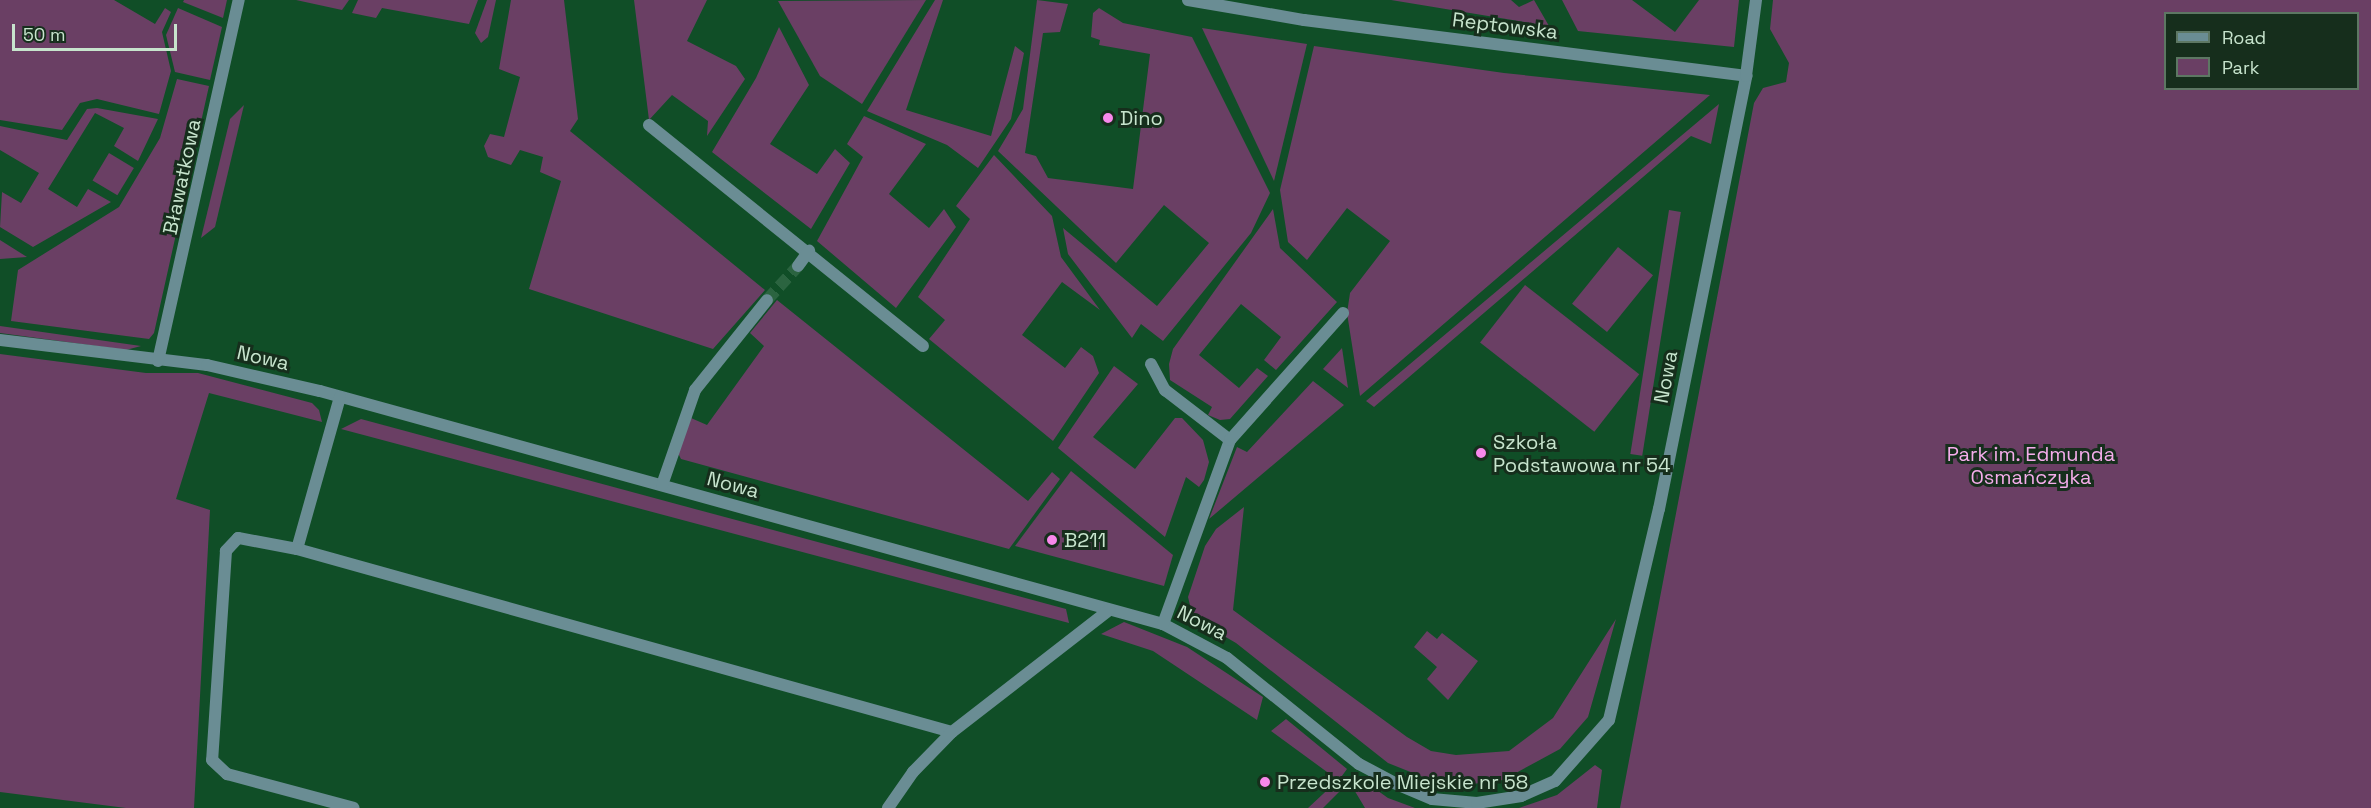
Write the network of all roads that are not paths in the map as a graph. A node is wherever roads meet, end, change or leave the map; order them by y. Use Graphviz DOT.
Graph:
graph roads {
  1 [pos="239,0"];
  2 [pos="1188,0"];
  3 [pos="1756,0"];
  4 [pos="1746,76"];
  5 [pos="649,125"];
  6 [pos="809,251"];
  7 [pos="798,266"];
  8 [pos="767,300"];
  9 [pos="1343,313"];
  10 [pos="0,340"];
  11 [pos="923,346"];
  12 [pos="158,361"];
  13 [pos="1151,364"];
  14 [pos="340,397"];
  15 [pos="1230,440"];
  16 [pos="662,485"];
  17 [pos="297,549"];
  18 [pos="1109,610"];
  19 [pos="1163,624"];
  20 [pos="952,732"];
  21 [pos="354,808"];
  22 [pos="888,808"];
  1 -- 12 [label="street, Bławatkowa"];
  2 -- 4 [label="street, Reptowska"];
  3 -- 4 [label="street, Nowa"];
  4 -- 19 [label="street, Nowa"];
  5 -- 6 [label="street"];
  6 -- 7 [label="street"];
  6 -- 11 [label="street"];
  8 -- 16 [label="street"];
  9 -- 15 [label="street"];
  10 -- 12 [label="street, Nowa"];
  12 -- 14 [label="street, Nowa"];
  13 -- 15 [label="street"];
  14 -- 16 [label="street, Nowa"];
  14 -- 17 [label="street"];
  15 -- 19 [label="street"];
  16 -- 18 [label="street, Nowa"];
  17 -- 20 [label="street"];
  17 -- 21 [label="street"];
  18 -- 19 [label="street, Nowa"];
  18 -- 20 [label="street"];
  20 -- 22 [label="street"];
}
